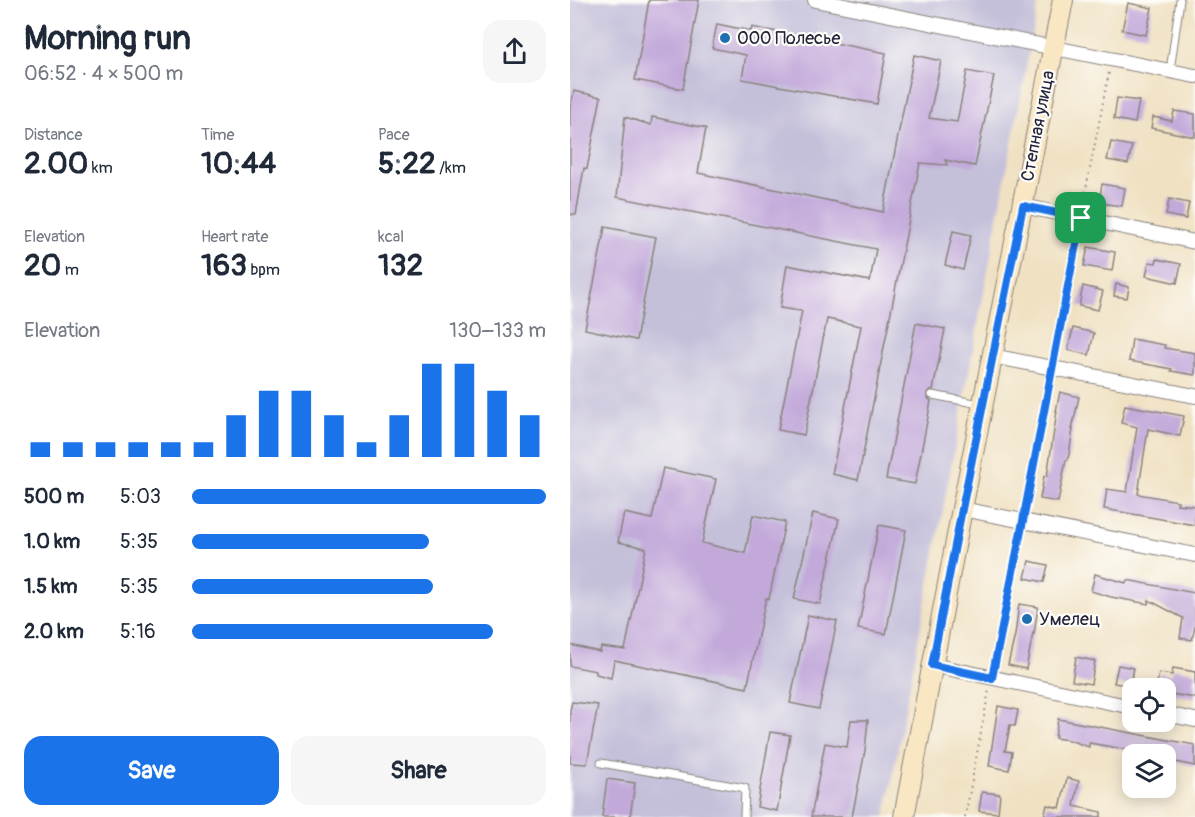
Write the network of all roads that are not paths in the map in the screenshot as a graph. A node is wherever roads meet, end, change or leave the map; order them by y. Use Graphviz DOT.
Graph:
graph roads {
  1 [pos="815,0"];
  2 [pos="1063,0"];
  3 [pos="1180,0"];
  4 [pos="1054,48"];
  5 [pos="1170,71"];
  6 [pos="1195,76"];
  7 [pos="1023,206"];
  8 [pos="1195,242"];
  9 [pos="992,356"];
  10 [pos="932,395"];
  11 [pos="1195,396"];
  12 [pos="983,404"];
  13 [pos="962,509"];
  14 [pos="1195,555"];
  15 [pos="932,665"];
  16 [pos="1122,705"];
  17 [pos="1176,716"];
  18 [pos="1195,720"];
  19 [pos="600,763"];
  20 [pos="744,817"];
  21 [pos="903,817"];
  1 -- 4 [label="street"];
  2 -- 4 [label="main road, Степная улица"];
  3 -- 5 [label="lane"];
  4 -- 5 [label="street"];
  4 -- 7 [label="main road, Степная улица"];
  5 -- 6 [label="street"];
  7 -- 8 [label="street"];
  7 -- 9 [label="main road, Степная улица"];
  9 -- 11 [label="street"];
  9 -- 12 [label="main road, Степная улица"];
  10 -- 12 [label="lane"];
  12 -- 13 [label="main road, Степная улица"];
  13 -- 14 [label="street"];
  13 -- 15 [label="main road, Степная улица"];
  15 -- 16 [label="street"];
  15 -- 21 [label="main road, Степная улица"];
  17 -- 18 [label="street"];
  19 -- 20 [label="lane"];
}
